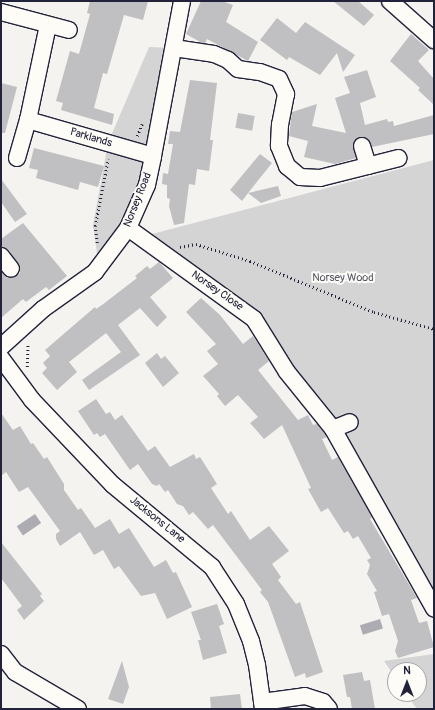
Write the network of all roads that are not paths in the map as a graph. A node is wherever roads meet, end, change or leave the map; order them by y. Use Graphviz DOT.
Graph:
graph roads {
  1 [pos="182,1"];
  2 [pos="390,1"];
  3 [pos="1,12"];
  4 [pos="48,25"];
  5 [pos="70,30"];
  6 [pos="434,40"];
  7 [pos="174,48"];
  8 [pos="28,120"];
  9 [pos="362,146"];
  10 [pos="154,156"];
  11 [pos="17,158"];
  12 [pos="399,158"];
  13 [pos="368,166"];
  14 [pos="128,228"];
  15 [pos="1,347"];
  16 [pos="1,358"];
  17 [pos="350,422"];
  18 [pos="333,429"];
  19 [pos="434,608"];
  20 [pos="1,654"];
  21 [pos="263,706"];
  22 [pos="78,709"];
  23 [pos="329,709"];
  1 -- 7 [label="street, Norsey Road"];
  2 -- 6 [label="street"];
  3 -- 4 [label="street"];
  4 -- 5 [label="street"];
  4 -- 8 [label="street"];
  7 -- 10 [label="street, Norsey Road"];
  7 -- 13 [label="street"];
  8 -- 10 [label="street, Parklands"];
  8 -- 11 [label="street"];
  9 -- 13 [label="street"];
  10 -- 14 [label="street, Norsey Road"];
  12 -- 13 [label="street"];
  14 -- 15 [label="street, Norsey Road"];
  14 -- 18 [label="street, Norsey Close"];
  16 -- 21 [label="street, Jacksons Lane"];
  17 -- 18 [label="street"];
  18 -- 19 [label="street, Norsey Close"];
  20 -- 22 [label="street"];
  21 -- 23 [label="street"];
}
